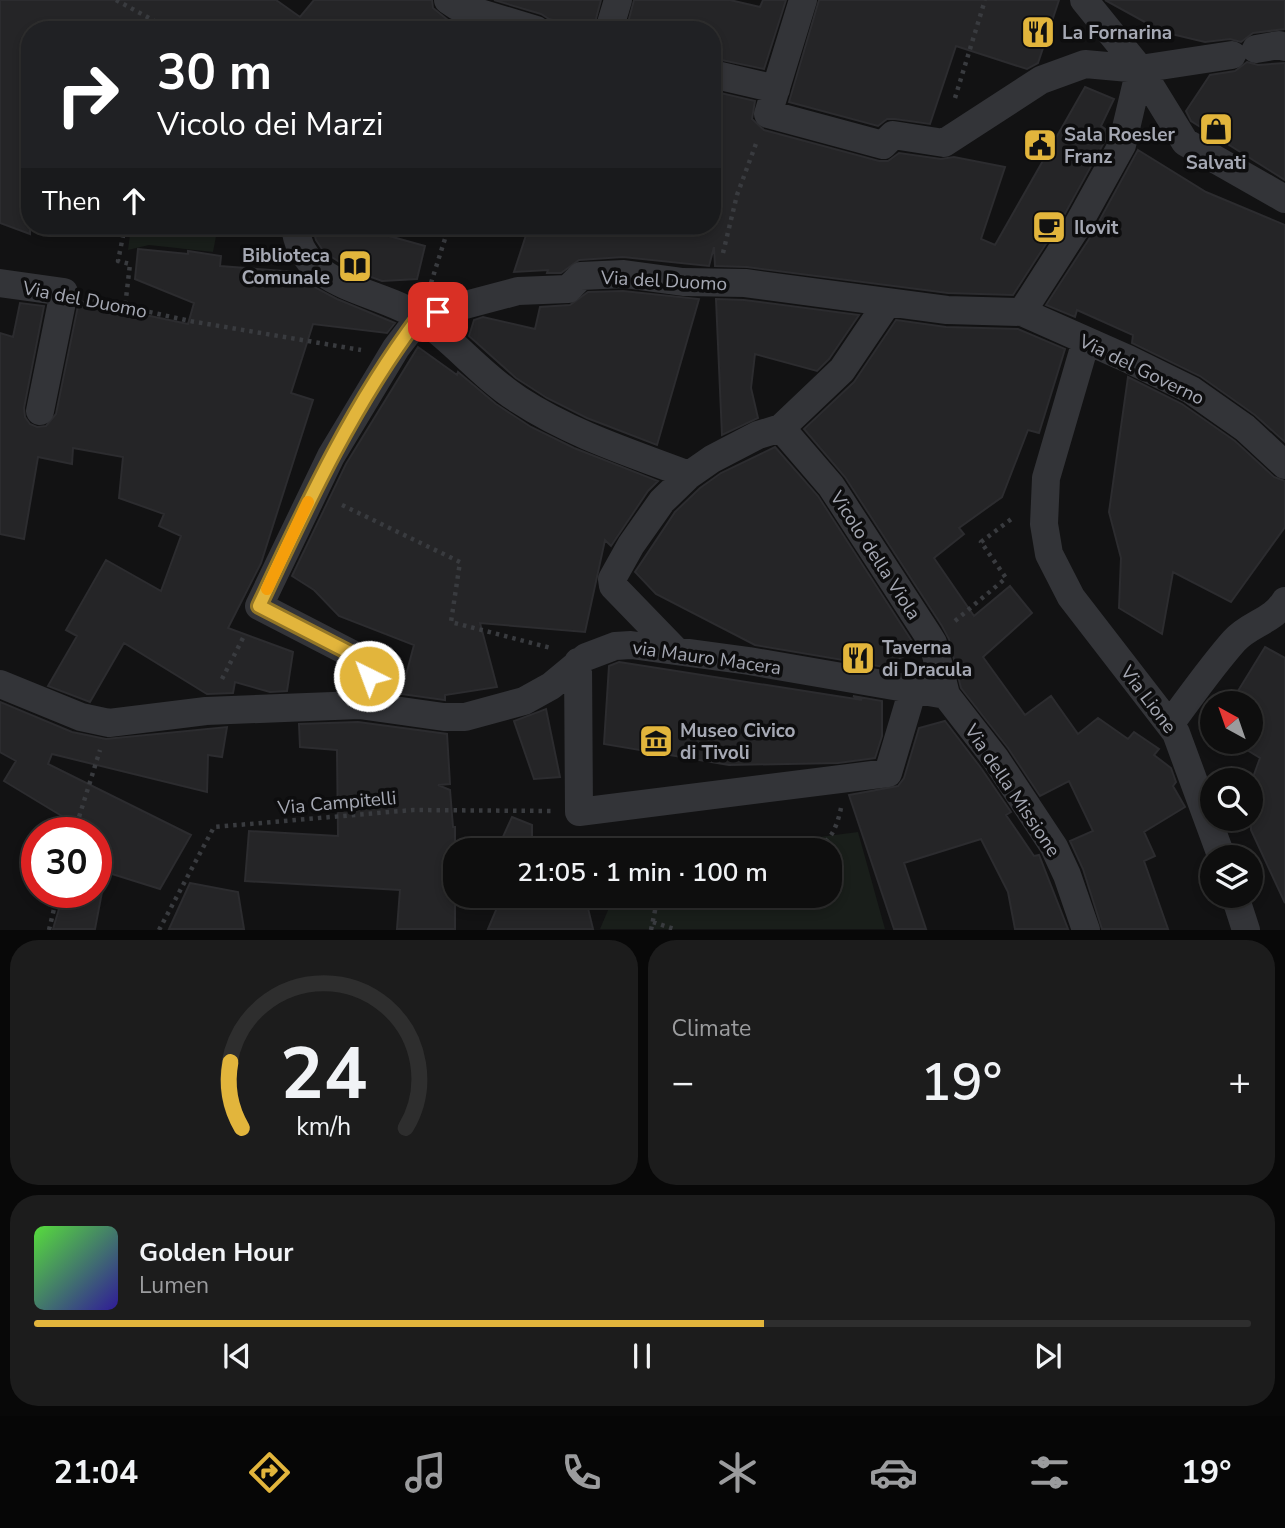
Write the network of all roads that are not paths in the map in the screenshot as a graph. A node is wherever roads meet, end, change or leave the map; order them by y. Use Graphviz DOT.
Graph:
graph roads {
  1 [pos="448,0"];
  2 [pos="618,0"];
  3 [pos="803,0"];
  4 [pos="1084,0"];
  5 [pos="506,21"];
  6 [pos="612,21"];
  7 [pos="1285,47"];
  8 [pos="1140,69"];
  9 [pos="721,78"];
  10 [pos="772,102"];
  11 [pos="1285,199"];
  12 [pos="297,235"];
  13 [pos="0,283"];
  14 [pos="888,302"];
  15 [pos="1022,312"];
  16 [pos="419,317"];
  17 [pos="1086,341"];
  18 [pos="40,411"];
  19 [pos="781,429"];
  20 [pos="1285,465"];
  21 [pos="689,475"];
  22 [pos="1285,601"];
  23 [pos="676,651"];
  24 [pos="582,659"];
  25 [pos="0,684"];
  26 [pos="913,689"];
  27 [pos="946,695"];
  28 [pos="359,705"];
  29 [pos="1170,724"];
  30 [pos="1218,845"];
  31 [pos="1239,908"];
  32 [pos="1086,929"];
  33 [pos="1246,929"];
  1 -- 5 [label="street"];
  2 -- 6 [label="street"];
  3 -- 10 [label="street"];
  4 -- 8 [label="street"];
  7 -- 8 [label="street"];
  8 -- 10 [label="street"];
  8 -- 11 [label="street"];
  8 -- 15 [label="street"];
  9 -- 10 [label="street"];
  12 -- 16 [label="street"];
  13 -- 18 [label="street, Via del Duomo"];
  14 -- 15 [label="street, Via del Duomo"];
  14 -- 16 [label="street, Via del Duomo"];
  14 -- 19 [label="street"];
  15 -- 17 [label="street, Via del Governo"];
  16 -- 21 [label="street"];
  16 -- 28 [label="street"];
  17 -- 20 [label="street, Via del Governo"];
  17 -- 29 [label="street, Via Lione"];
  19 -- 21 [label="street"];
  19 -- 27 [label="street, Vicolo della Viola"];
  21 -- 23 [label="street"];
  22 -- 29 [label="street"];
  23 -- 24 [label="street, via Mauro Macera"];
  23 -- 26 [label="street, via Mauro Macera"];
  24 -- 26 [label="street"];
  24 -- 28 [label="street, via Mauro Macera"];
  25 -- 28 [label="street, via Mauro Macera"];
  26 -- 27 [label="street, via Mauro Macera"];
  27 -- 32 [label="street, Via della Missione"];
  29 -- 30 [label="street, Via Lione"];
  31 -- 33 [label="street"];
}
